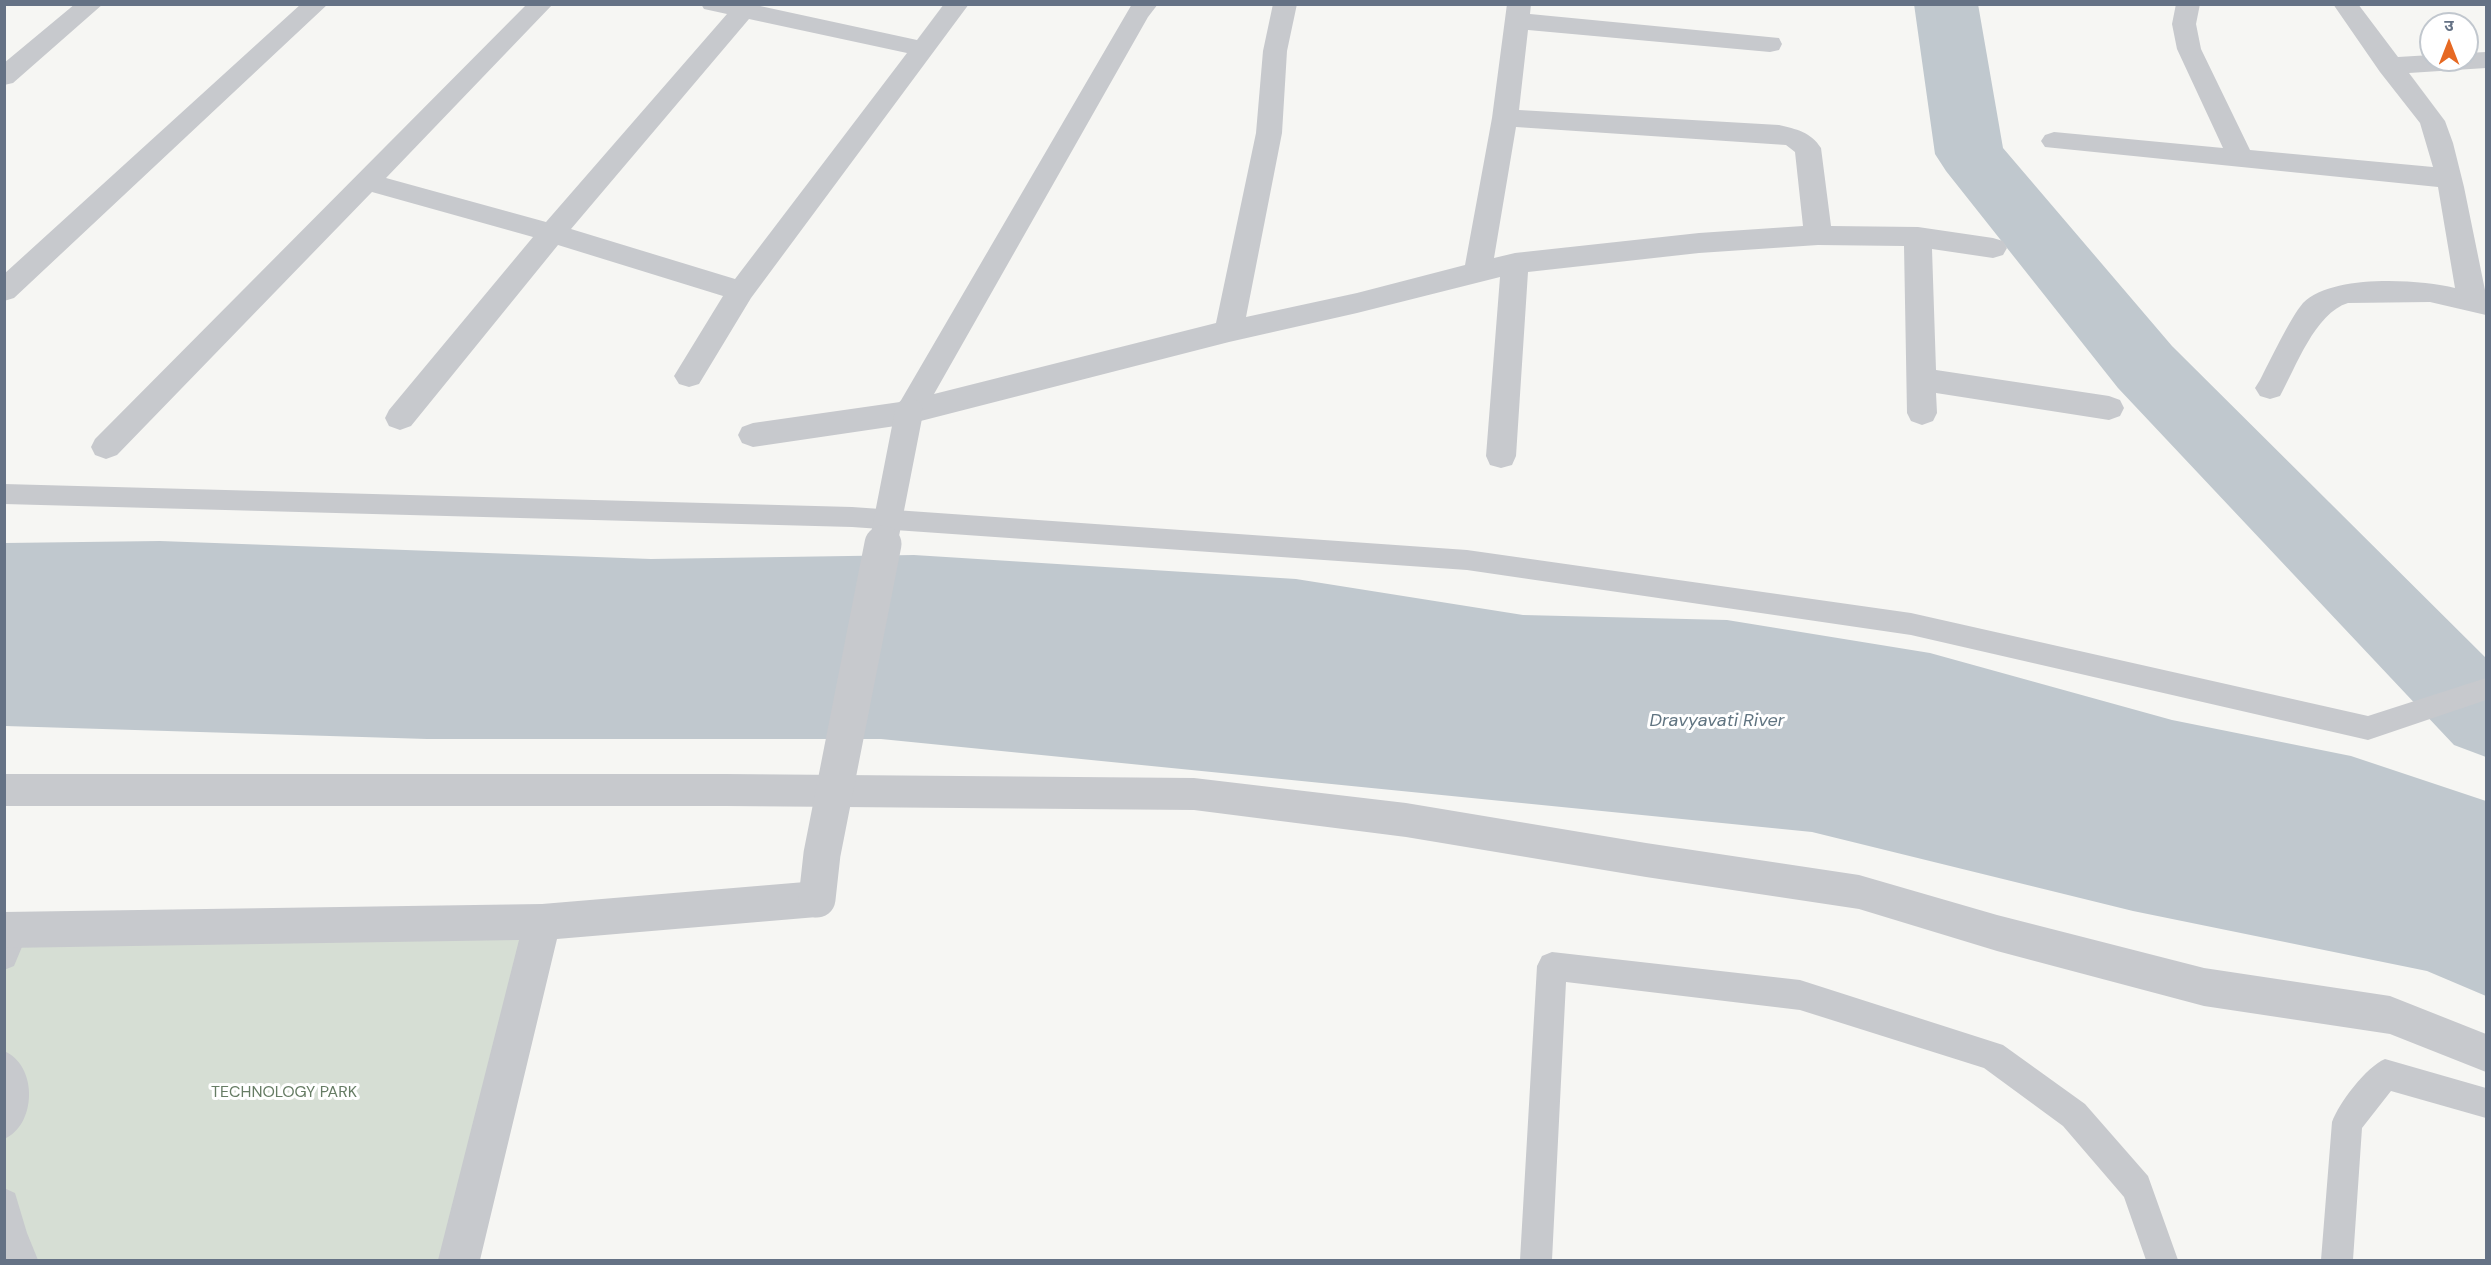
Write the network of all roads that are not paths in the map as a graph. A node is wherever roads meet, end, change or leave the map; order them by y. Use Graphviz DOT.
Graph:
graph roads {
  1 [pos="92,4"];
  2 [pos="316,4"];
  3 [pos="541,4"];
  4 [pos="713,4"];
  5 [pos="957,4"];
  6 [pos="1146,4"];
  7 [pos="2188,4"];
  8 [pos="2345,4"];
  9 [pos="1279,5"];
  10 [pos="746,8"];
  11 [pos="1518,13"];
  12 [pos="1770,44"];
  13 [pos="924,49"];
  14 [pos="2487,60"];
  15 [pos="2390,66"];
  16 [pos="4,77"];
  17 [pos="1505,117"];
  18 [pos="2054,141"];
  19 [pos="2241,158"];
  20 [pos="2448,178"];
  21 [pos="368,182"];
  22 [pos="552,233"];
  23 [pos="1818,235"];
  24 [pos="1918,237"];
  25 [pos="1993,248"];
  26 [pos="1515,263"];
  27 [pos="1478,272"];
  28 [pos="4,291"];
  29 [pos="741,291"];
  30 [pos="2479,303"];
  31 [pos="1228,331"];
  32 [pos="689,376"];
  33 [pos="1921,379"];
  34 [pos="2270,388"];
  35 [pos="2109,408"];
  36 [pos="909,412"];
  37 [pos="1922,413"];
  38 [pos="400,418"];
  39 [pos="753,435"];
  40 [pos="106,447"];
  41 [pos="1501,456"];
  42 [pos="4,494"];
  43 [pos="2487,689"];
  44 [pos="4,790"];
  45 [pos="542,922"];
  46 [pos="8,938"];
  47 [pos="2487,1053"];
  48 [pos="4,1066"];
  49 [pos="2487,1103"];
  50 [pos="4,1124"];
  51 [pos="4,1204"];
  52 [pos="22,1260"];
  53 [pos="459,1260"];
  54 [pos="1536,1260"];
  55 [pos="2162,1260"];
  56 [pos="2337,1260"];
  1 -- 16 [label="street"];
  2 -- 28 [label="street"];
  3 -- 21 [label="street"];
  4 -- 10 [label="street"];
  5 -- 13 [label="street"];
  6 -- 36 [label="street"];
  7 -- 19 [label="street"];
  8 -- 15 [label="street"];
  9 -- 31 [label="street"];
  10 -- 13 [label="street"];
  10 -- 22 [label="street"];
  11 -- 12 [label="street"];
  11 -- 17 [label="street"];
  13 -- 29 [label="street"];
  14 -- 15 [label="street"];
  15 -- 20 [label="street"];
  17 -- 23 [label="street"];
  17 -- 27 [label="street"];
  18 -- 19 [label="street"];
  19 -- 20 [label="street"];
  20 -- 30 [label="street"];
  21 -- 22 [label="street"];
  21 -- 40 [label="street"];
  22 -- 29 [label="street"];
  22 -- 38 [label="street"];
  23 -- 24 [label="street"];
  23 -- 26 [label="street"];
  24 -- 25 [label="street"];
  24 -- 33 [label="street"];
  26 -- 27 [label="street"];
  26 -- 41 [label="street"];
  27 -- 31 [label="street"];
  29 -- 32 [label="street"];
  30 -- 34 [label="street"];
  31 -- 36 [label="street"];
  33 -- 35 [label="street"];
  33 -- 37 [label="street"];
  36 -- 39 [label="street"];
  36 -- 45 [label="street, bridge"];
  42 -- 43 [label="lane"];
  44 -- 47 [label="street"];
  45 -- 46 [label="street"];
  45 -- 53 [label="street"];
  48 -- 50 [label="lane"];
  49 -- 56 [label="lane"];
  51 -- 52 [label="lane"];
  54 -- 55 [label="lane"];
}
